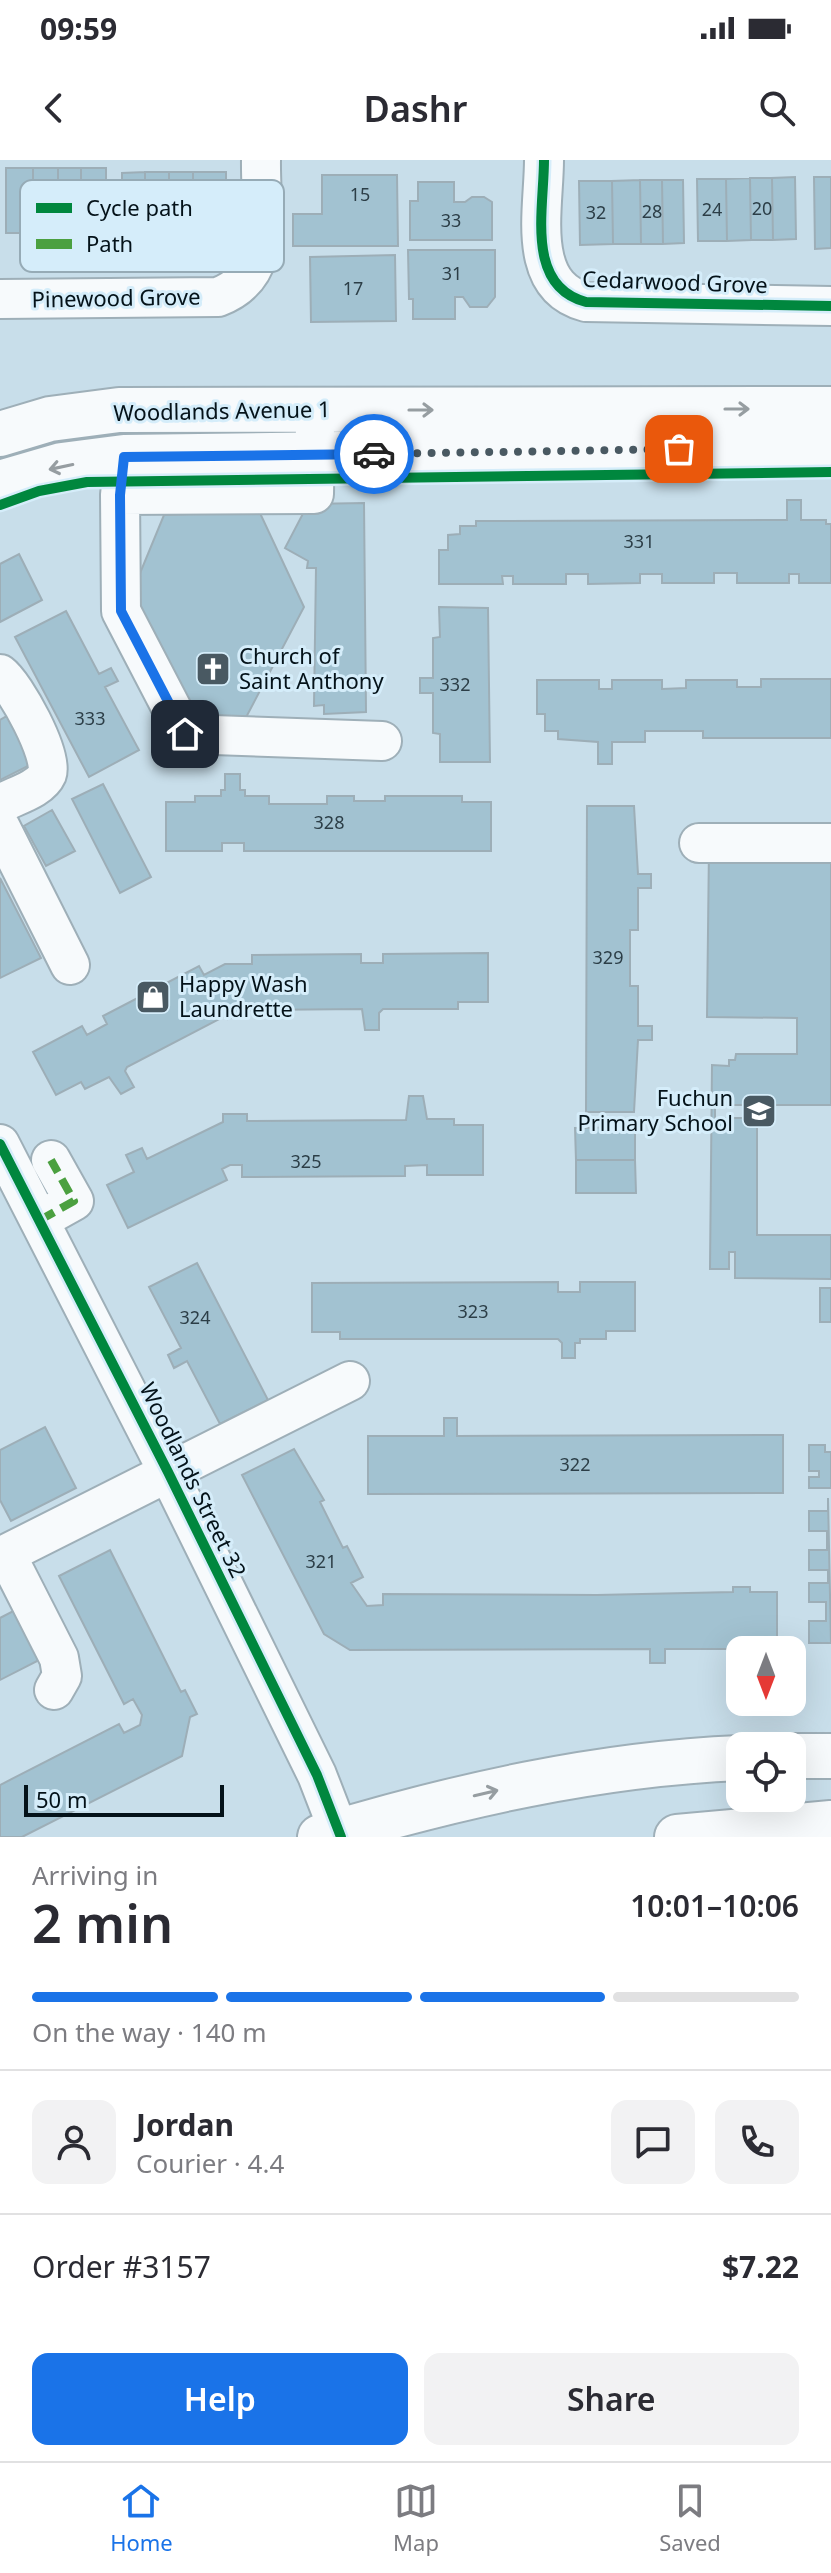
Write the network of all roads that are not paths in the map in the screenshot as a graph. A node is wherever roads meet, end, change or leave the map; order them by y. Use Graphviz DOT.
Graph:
graph roads {
  1 [pos="261,160"];
  2 [pos="544,160"];
  3 [pos="261,180"];
  4 [pos="253,272"];
  5 [pos="0,299"];
  6 [pos="831,306"];
  7 [pos="831,409"];
  8 [pos="315,410"];
  9 [pos="0,434"];
  10 [pos="831,447"];
  11 [pos="314,455"];
  12 [pos="122,476"];
  13 [pos="0,483"];
  14 [pos="0,674"];
  15 [pos="382,741"];
  16 [pos="0,804"];
  17 [pos="0,826"];
  18 [pos="699,843"];
  19 [pos="831,843"];
  20 [pos="70,965"];
  21 [pos="0,1144"];
  22 [pos="51,1160"];
  23 [pos="0,1185"];
  24 [pos="40,1220"];
  25 [pos="350,1381"];
  26 [pos="161,1476"];
  27 [pos="54,1690"];
  28 [pos="806,1756"];
  29 [pos="831,1756"];
  30 [pos="726,1760"];
  31 [pos="831,1823"];
  32 [pos="329,1836"];
  33 [pos="677,1837"];
  1 -- 3 [label="street, Pinewood Grove"];
  2 -- 6 [label="street, Cedarwood Grove"];
  4 -- 5 [label="street, Pinewood Grove"];
  8 -- 7 [label="main road, Woodlands Avenue 1, one-way"];
  8 -- 9 [label="main road, Woodlands Avenue 1"];
  8 -- 11 [label="street"];
  10 -- 11 [label="main road, Woodlands Avenue 1"];
  11 -- 12 [label="main road, Woodlands Avenue 1"];
  12 -- 13 [label="main road, Woodlands Avenue 1, one-way"];
  12 -- 15 [label="street"];
  14 -- 16 [label="street"];
  17 -- 20 [label="street"];
  18 -- 19 [label="street"];
  21 -- 24 [label="street, Woodlands Street 32"];
  22 -- 24 [label="street"];
  23 -- 26 [label="street, Woodlands Street 32"];
  24 -- 26 [label="street, Woodlands Street 32"];
  25 -- 26 [label="street"];
  26 -- 27 [label="street"];
  26 -- 32 [label="street, Woodlands Street 32"];
  28 -- 29 [label="main road"];
  32 -- 30 [label="main road, one-way"];
  31 -- 33 [label="main road"];
}
